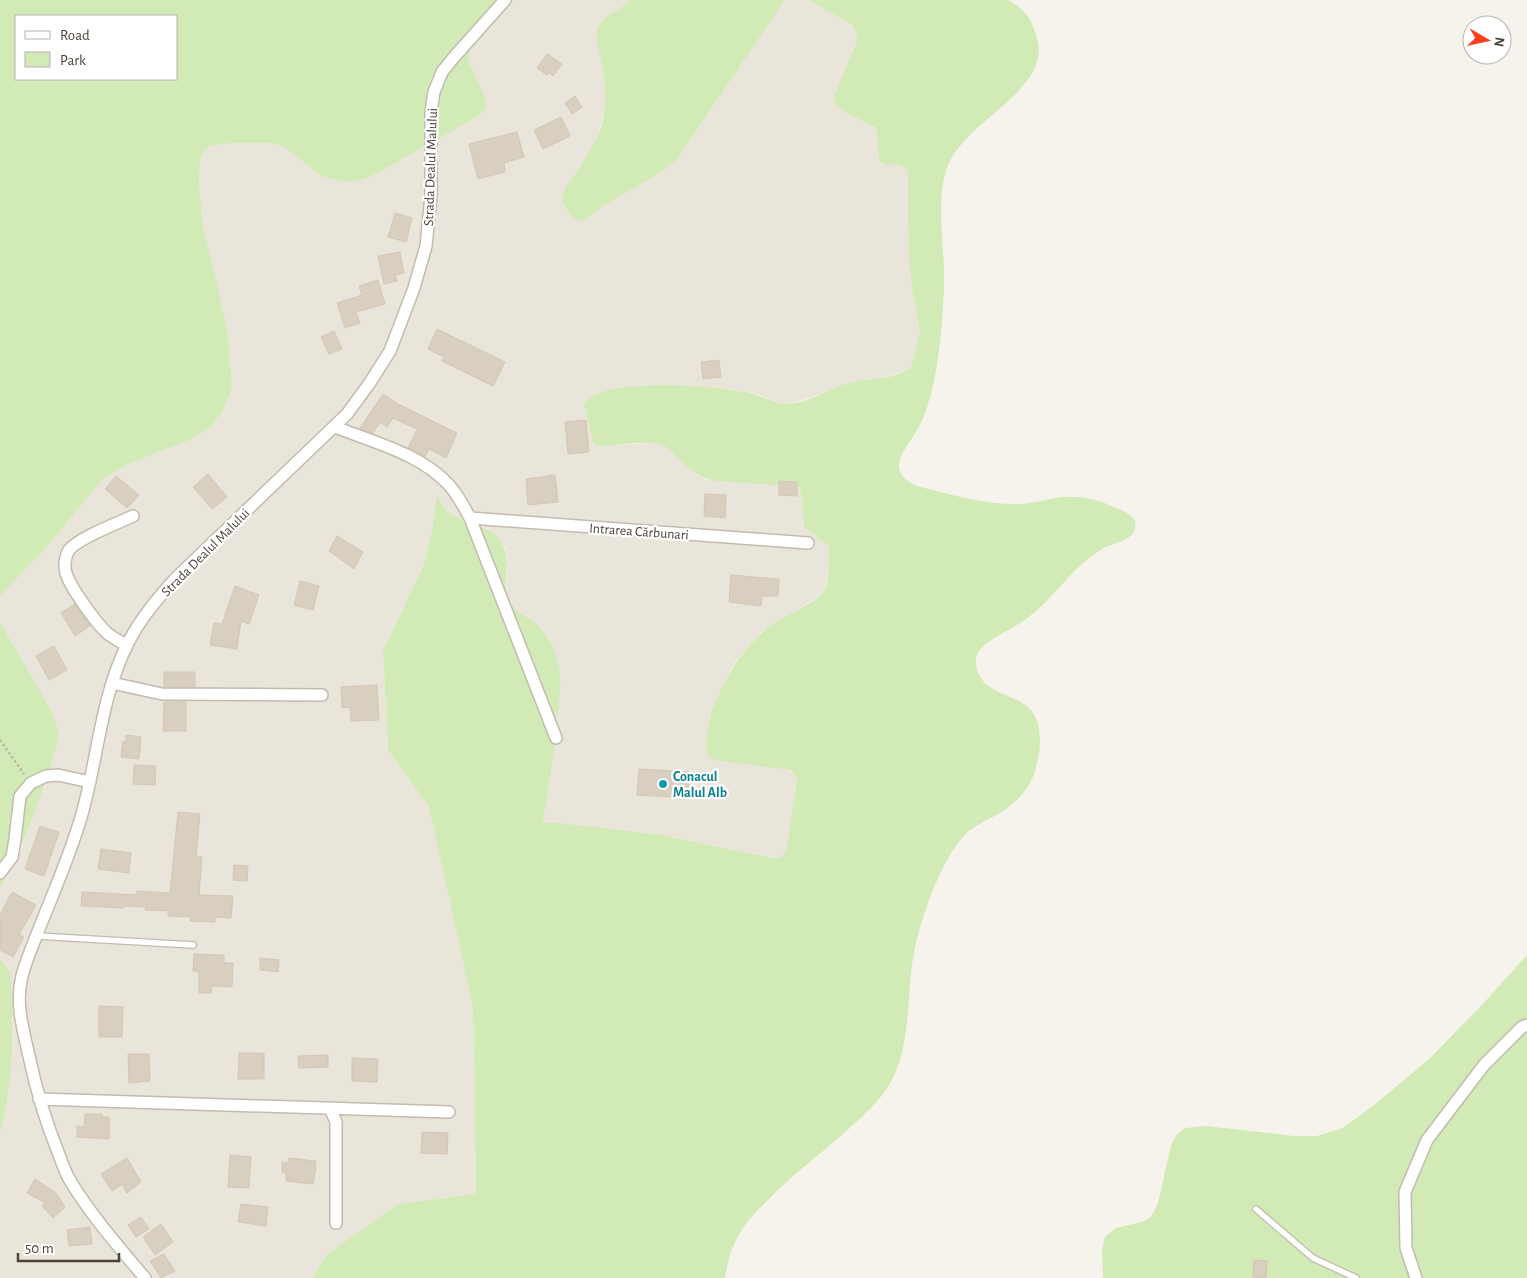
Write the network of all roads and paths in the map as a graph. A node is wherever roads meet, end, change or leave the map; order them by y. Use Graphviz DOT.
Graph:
graph roads {
  1 [pos="504,0"];
  2 [pos="335,428"];
  3 [pos="133,516"];
  4 [pos="470,518"];
  5 [pos="808,543"];
  6 [pos="127,646"];
  7 [pos="112,683"];
  8 [pos="322,695"];
  9 [pos="556,738"];
  10 [pos="0,740"];
  11 [pos="90,782"];
  12 [pos="31,783"];
  13 [pos="0,873"];
  14 [pos="37,936"];
  15 [pos="193,945"];
  16 [pos="1527,1025"];
  17 [pos="39,1099"];
  18 [pos="330,1108"];
  19 [pos="449,1112"];
  20 [pos="1256,1209"];
  21 [pos="336,1223"];
  22 [pos="145,1278"];
  23 [pos="1356,1278"];
  24 [pos="1416,1278"];
  1 -- 2 [label="street, Strada Dealul Malului"];
  2 -- 4 [label="street"];
  2 -- 6 [label="street, Strada Dealul Malului"];
  3 -- 6 [label="street"];
  4 -- 5 [label="street, Intrarea Cărbunari"];
  4 -- 9 [label="street"];
  6 -- 7 [label="street, Strada Dealul Malului"];
  7 -- 8 [label="street"];
  7 -- 11 [label="street, Strada Dealul Malului"];
  10 -- 12 [label="path"];
  11 -- 12 [label="street"];
  11 -- 14 [label="street, Strada Dealul Malului"];
  12 -- 13 [label="street"];
  14 -- 15 [label="lane"];
  14 -- 17 [label="street, Strada Dealul Malului"];
  16 -- 24 [label="street"];
  17 -- 18 [label="street"];
  17 -- 22 [label="street, Strada Dealul Malului"];
  18 -- 19 [label="street"];
  18 -- 21 [label="street"];
  20 -- 23 [label="lane"];
}
